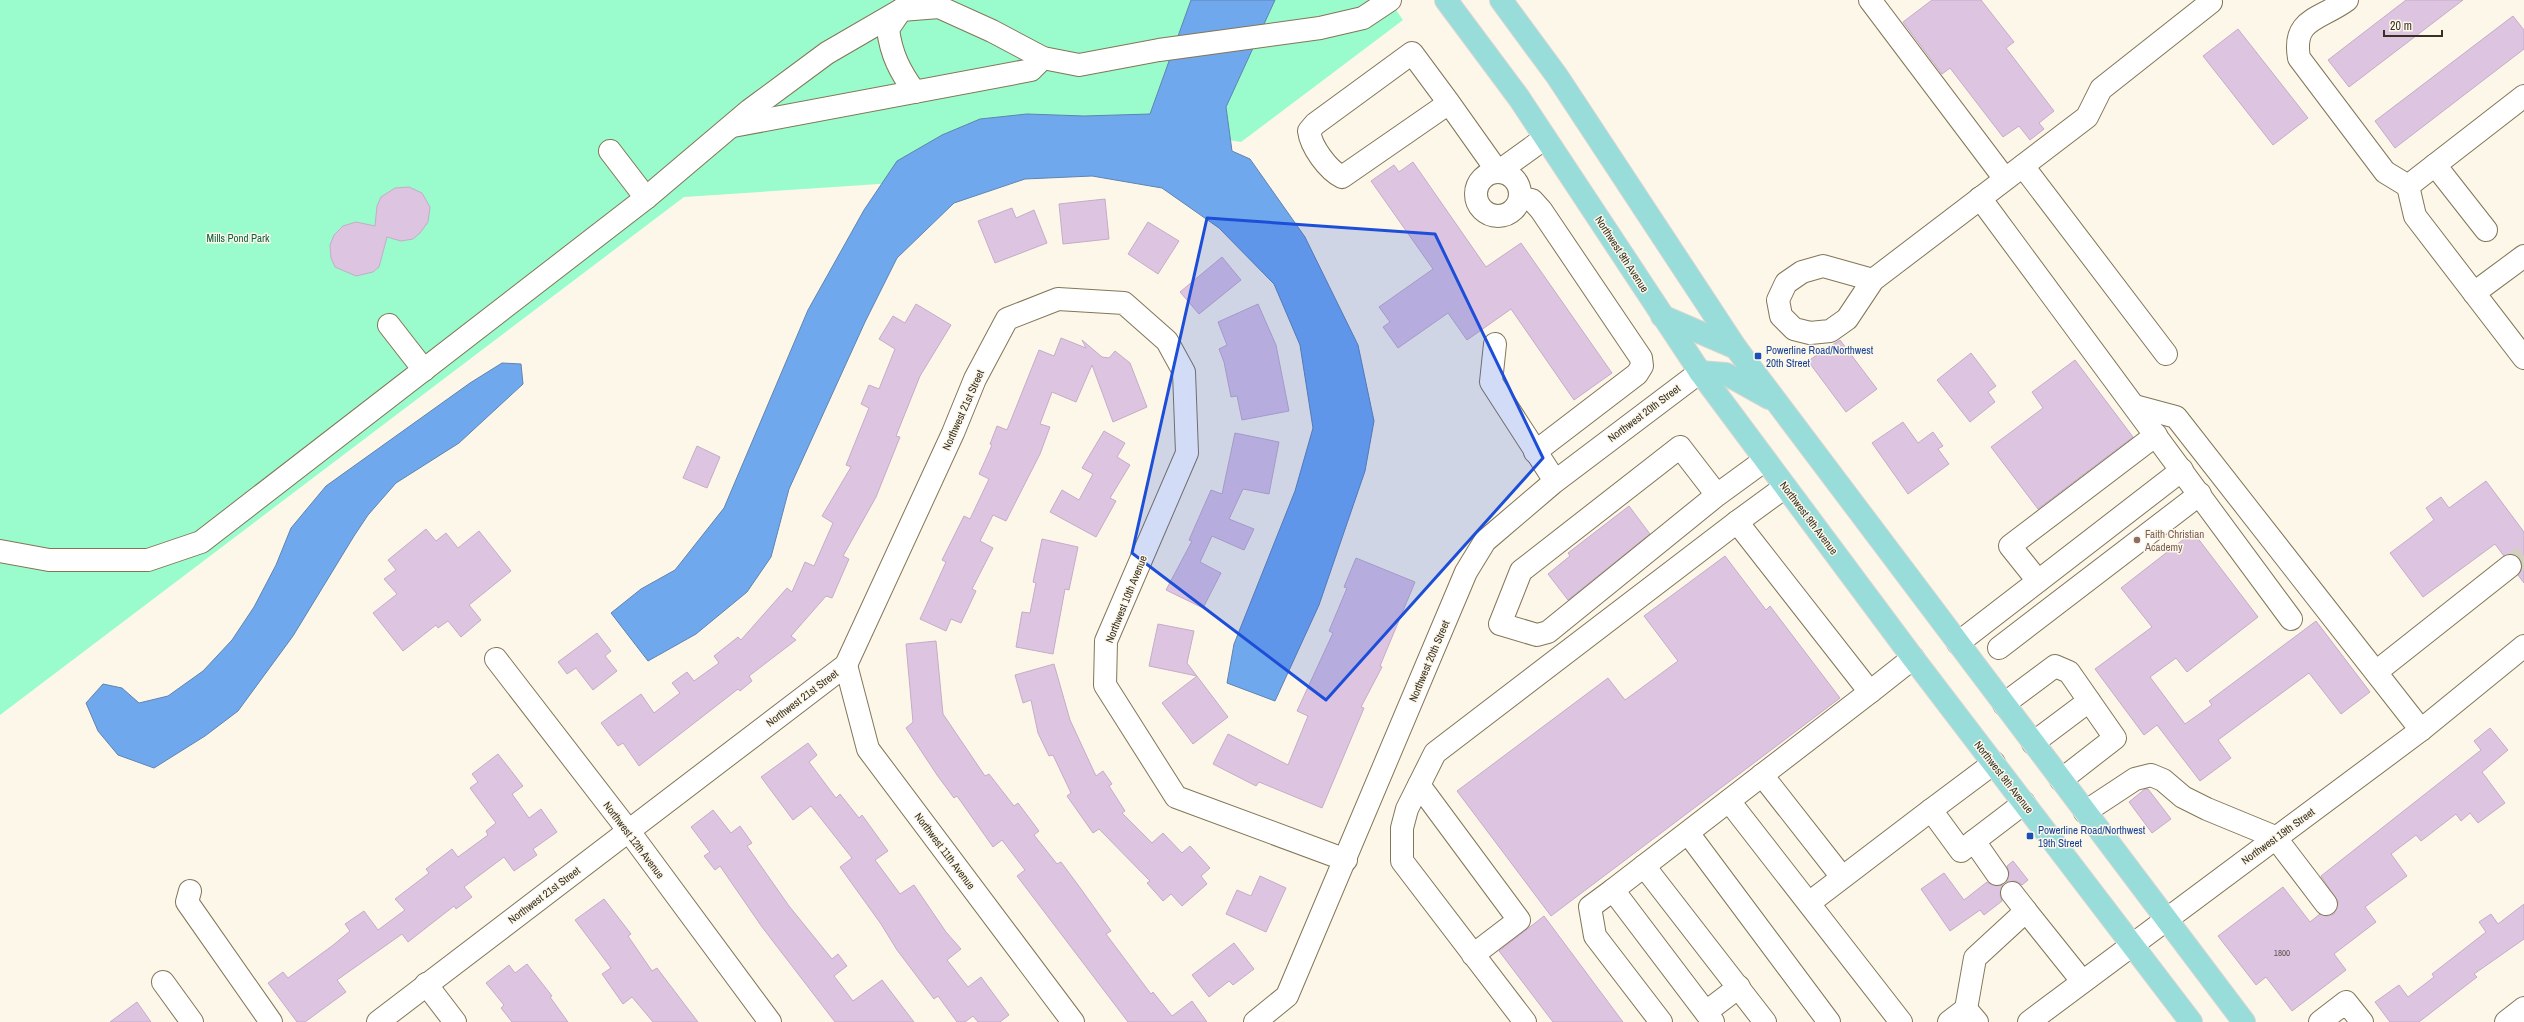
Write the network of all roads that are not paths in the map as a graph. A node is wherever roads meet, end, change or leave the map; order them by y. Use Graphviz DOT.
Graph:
graph roads {
  1 [pos="1390,0"];
  2 [pos="1446,0"];
  3 [pos="1501,0"];
  4 [pos="1870,0"];
  5 [pos="2346,0"];
  6 [pos="2211,2"];
  7 [pos="901,10"];
  8 [pos="1043,58"];
  9 [pos="915,92"];
  10 [pos="2524,96"];
  11 [pos="1449,103"];
  12 [pos="730,127"];
  13 [pos="1545,138"];
  14 [pos="610,151"];
  15 [pos="2435,165"];
  16 [pos="2023,166"];
  17 [pos="1498,172"];
  18 [pos="2005,179"];
  19 [pos="2408,186"];
  20 [pos="646,198"];
  21 [pos="1520,198"];
  22 [pos="1980,198"];
  23 [pos="2486,230"];
  24 [pos="2524,256"];
  25 [pos="1874,280"];
  26 [pos="2474,293"];
  27 [pos="1124,303"];
  28 [pos="1662,316"];
  29 [pos="389,325"];
  30 [pos="1495,344"];
  31 [pos="1736,348"];
  32 [pos="2166,354"];
  33 [pos="2524,358"];
  34 [pos="424,370"];
  35 [pos="1700,372"];
  36 [pos="1775,401"];
  37 [pos="2135,406"];
  38 [pos="2156,435"];
  39 [pos="1535,452"];
  40 [pos="1765,460"];
  41 [pos="2182,470"];
  42 [pos="1555,481"];
  43 [pos="1786,487"];
  44 [pos="2200,494"];
  45 [pos="1717,495"];
  46 [pos="1737,522"];
  47 [pos="0,551"];
  48 [pos="2510,566"];
  49 [pos="2038,581"];
  50 [pos="2291,619"];
  51 [pos="1958,643"];
  52 [pos="2524,646"];
  53 [pos="1999,648"];
  54 [pos="1913,658"];
  55 [pos="496,659"];
  56 [pos="846,665"];
  57 [pos="2376,672"];
  58 [pos="1870,692"];
  59 [pos="2089,701"];
  60 [pos="2004,704"];
  61 [pos="2421,730"];
  62 [pos="2033,743"];
  63 [pos="1994,763"];
  64 [pos="1762,775"];
  65 [pos="2061,780"];
  66 [pos="1419,785"];
  67 [pos="1729,801"];
  68 [pos="2024,803"];
  69 [pos="1930,810"];
  70 [pos="2085,812"];
  71 [pos="628,830"];
  72 [pos="1688,833"];
  73 [pos="2276,837"];
  74 [pos="1974,841"];
  75 [pos="1346,860"];
  76 [pos="1644,866"];
  77 [pos="1997,874"];
  78 [pos="1842,877"];
  79 [pos="1613,890"];
  80 [pos="190,891"];
  81 [pos="2012,893"];
  82 [pos="1809,902"];
  83 [pos="2326,904"];
  84 [pos="2026,912"];
  85 [pos="2165,918"];
  86 [pos="2132,943"];
  87 [pos="1473,955"];
  88 [pos="2082,981"];
  89 [pos="163,982"];
  90 [pos="426,984"];
  91 [pos="1739,987"];
  92 [pos="2524,1008"];
  93 [pos="1971,1016"];
  94 [pos="1710,1017"];
  95 [pos="192,1022"];
  96 [pos="271,1022"];
  97 [pos="378,1022"];
  98 [pos="455,1022"];
  99 [pos="770,1022"];
  100 [pos="1073,1022"];
  101 [pos="1255,1022"];
  102 [pos="1525,1022"];
  103 [pos="1661,1022"];
  104 [pos="1765,1022"];
  105 [pos="1829,1022"];
  106 [pos="1901,1022"];
  107 [pos="1949,1022"];
  108 [pos="2029,1022"];
  109 [pos="2191,1022"];
  110 [pos="2244,1022"];
  111 [pos="2320,1022"];
  112 [pos="2362,1022"];
  113 [pos="2506,1022"];
  1 -- 8 [label="street"];
  2 -- 13 [label="main road, Northwest 9th Avenue"];
  3 -- 31 [label="main road"];
  4 -- 18 [label="street"];
  5 -- 19 [label="street"];
  6 -- 16 [label="street"];
  7 -- 8 [label="street"];
  7 -- 9 [label="street"];
  7 -- 12 [label="street"];
  8 -- 9 [label="street"];
  9 -- 12 [label="street"];
  10 -- 15 [label="street"];
  11 -- 11 [label="street"];
  11 -- 17 [label="street"];
  12 -- 20 [label="street"];
  13 -- 17 [label="street"];
  13 -- 28 [label="main road, Northwest 9th Avenue"];
  14 -- 20 [label="street"];
  15 -- 19 [label="street"];
  15 -- 23 [label="street"];
  16 -- 18 [label="street"];
  16 -- 32 [label="street"];
  17 -- 21 [label="street"];
  17 -- 21 [label="street"];
  18 -- 22 [label="street"];
  19 -- 26 [label="street"];
  20 -- 34 [label="street"];
  21 -- 39 [label="street"];
  22 -- 25 [label="street"];
  22 -- 37 [label="street"];
  24 -- 26 [label="street"];
  26 -- 33 [label="street"];
  27 -- 56 [label="street, Northwest 21st Street"];
  27 -- 75 [label="street, Northwest 10th Avenue"];
  28 -- 31 [label="main road"];
  28 -- 35 [label="main road, Northwest 9th Avenue"];
  29 -- 34 [label="street"];
  30 -- 39 [label="street"];
  31 -- 36 [label="main road"];
  34 -- 47 [label="street"];
  35 -- 36 [label="main road"];
  35 -- 40 [label="main road, Northwest 9th Avenue"];
  35 -- 42 [label="street, Northwest 20th Street"];
  36 -- 51 [label="main road"];
  37 -- 38 [label="street"];
  37 -- 57 [label="street"];
  38 -- 41 [label="street"];
  38 -- 49 [label="street"];
  39 -- 42 [label="street"];
  40 -- 43 [label="main road, Northwest 9th Avenue"];
  40 -- 45 [label="street"];
  41 -- 44 [label="street"];
  41 -- 49 [label="street"];
  42 -- 75 [label="street, Northwest 20th Street"];
  43 -- 46 [label="street"];
  43 -- 54 [label="main road, Northwest 9th Avenue"];
  44 -- 50 [label="street"];
  44 -- 53 [label="street"];
  45 -- 45 [label="street"];
  46 -- 58 [label="street"];
  46 -- 66 [label="street"];
  48 -- 57 [label="street"];
  49 -- 51 [label="street"];
  51 -- 60 [label="main road"];
  52 -- 61 [label="street, Northwest 19th Street"];
  54 -- 58 [label="street"];
  54 -- 63 [label="main road, Northwest 9th Avenue"];
  55 -- 71 [label="street, Northwest 12th Avenue"];
  56 -- 71 [label="street, Northwest 21st Street"];
  56 -- 100 [label="street, Northwest 11th Avenue"];
  57 -- 61 [label="street"];
  58 -- 64 [label="street"];
  59 -- 60 [label="street"];
  59 -- 62 [label="street"];
  59 -- 65 [label="street"];
  60 -- 62 [label="main road"];
  61 -- 73 [label="street, Northwest 19th Street"];
  62 -- 65 [label="main road"];
  63 -- 68 [label="main road, Northwest 9th Avenue"];
  63 -- 69 [label="street"];
  64 -- 67 [label="street"];
  64 -- 78 [label="street"];
  65 -- 70 [label="main road"];
  66 -- 87 [label="street"];
  66 -- 87 [label="street"];
  67 -- 72 [label="street"];
  67 -- 82 [label="street"];
  68 -- 74 [label="street"];
  68 -- 86 [label="main road, Northwest 9th Avenue"];
  69 -- 74 [label="street"];
  69 -- 78 [label="street"];
  70 -- 73 [label="street"];
  70 -- 85 [label="main road"];
  71 -- 90 [label="street, Northwest 21st Street"];
  71 -- 99 [label="street, Northwest 12th Avenue"];
  72 -- 76 [label="street"];
  72 -- 105 [label="street"];
  73 -- 83 [label="street"];
  73 -- 85 [label="street, Northwest 19th Street"];
  74 -- 77 [label="street"];
  75 -- 101 [label="street, Northwest 20th Street"];
  76 -- 79 [label="street"];
  76 -- 91 [label="street"];
  78 -- 82 [label="street"];
  79 -- 94 [label="street"];
  79 -- 103 [label="street"];
  80 -- 96 [label="street"];
  81 -- 84 [label="street"];
  82 -- 106 [label="street"];
  84 -- 88 [label="street"];
  84 -- 93 [label="street"];
  85 -- 86 [label="street, Northwest 19th Street"];
  85 -- 110 [label="main road"];
  86 -- 88 [label="street, Northwest 19th Street"];
  86 -- 109 [label="main road, Northwest 9th Avenue"];
  87 -- 102 [label="street"];
  88 -- 108 [label="street, Northwest 19th Street"];
  89 -- 95 [label="street"];
  90 -- 97 [label="street, Northwest 21st Street"];
  90 -- 98 [label="street"];
  91 -- 94 [label="street"];
  91 -- 104 [label="street"];
  92 -- 113 [label="street"];
  93 -- 107 [label="street"];
  111 -- 112 [label="street"];
}
